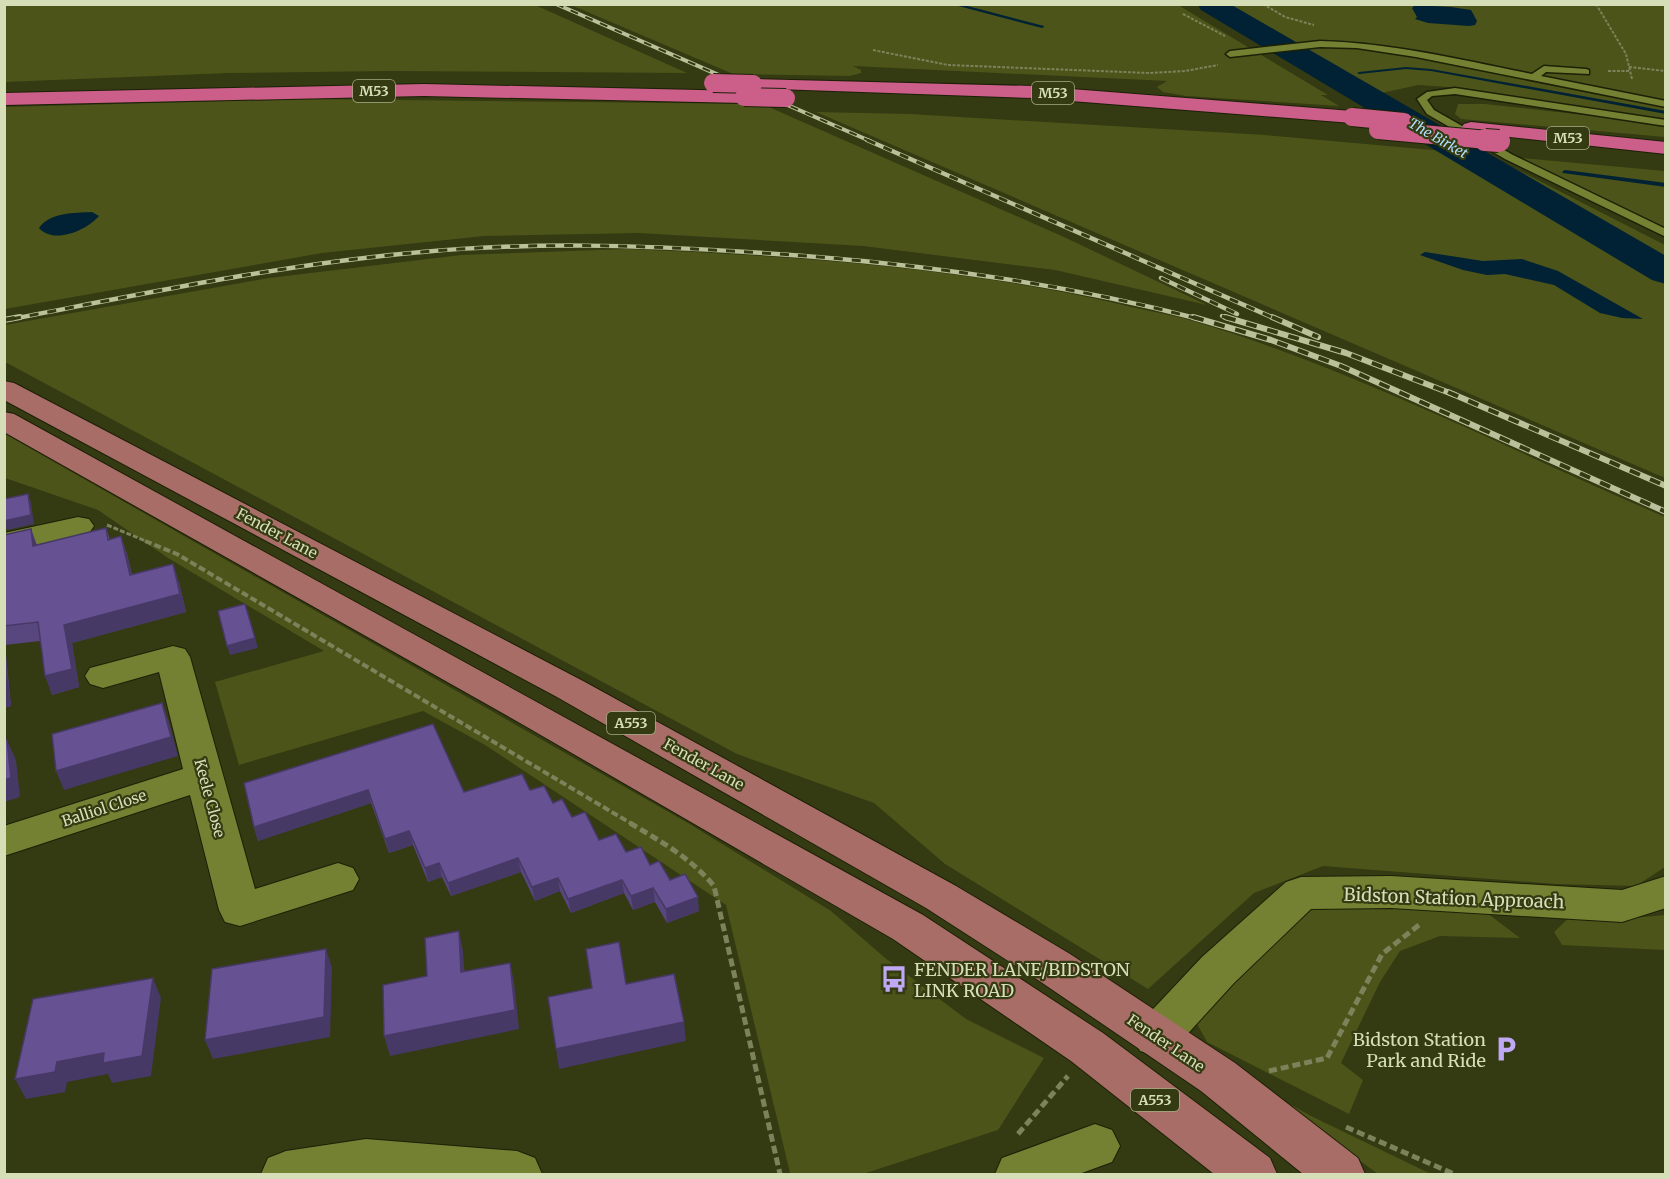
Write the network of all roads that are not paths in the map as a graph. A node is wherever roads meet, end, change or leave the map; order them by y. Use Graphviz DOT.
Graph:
graph roads {
  1 [pos="1230,54"];
  2 [pos="1533,78"];
  3 [pos="1570,85"];
  4 [pos="4,87"];
  5 [pos="749,90"];
  6 [pos="4,99"];
  7 [pos="1665,104"];
  8 [pos="1665,123"];
  9 [pos="1665,146"];
  10 [pos="1665,159"];
  11 [pos="1665,234"];
  12 [pos="4,389"];
  13 [pos="4,420"];
  14 [pos="78,526"];
  15 [pos="4,543"];
  16 [pos="103,676"];
  17 [pos="204,776"];
  18 [pos="4,841"];
  19 [pos="338,879"];
  20 [pos="1665,892"];
  21 [pos="1156,1037"];
  22 [pos="1095,1146"];
  23 [pos="286,1174"];
  24 [pos="517,1174"];
  25 [pos="1020,1174"];
  26 [pos="1252,1174"];
  27 [pos="1340,1174"];
  1 -- 2 [label="lane"];
  2 -- 3 [label="lane"];
  2 -- 3 [label="lane"];
  3 -- 7 [label="lane"];
  4 -- 5 [label="highway, M53, bridge"];
  5 -- 6 [label="highway, M53"];
  5 -- 9 [label="highway, M53, bridge"];
  5 -- 10 [label="highway, M53, bridge"];
  8 -- 11 [label="lane"];
  12 -- 21 [label="main road, Fender Lane / A553"];
  13 -- 26 [label="main road, A553"];
  14 -- 15 [label="street"];
  16 -- 17 [label="street, Keele Close"];
  17 -- 18 [label="street, Balliol Close"];
  17 -- 19 [label="street, Keele Close"];
  20 -- 21 [label="street, Bidston Station Approach"];
  21 -- 27 [label="main road, Fender Lane / A553"];
  22 -- 25 [label="street"];
  23 -- 24 [label="street"];
}
